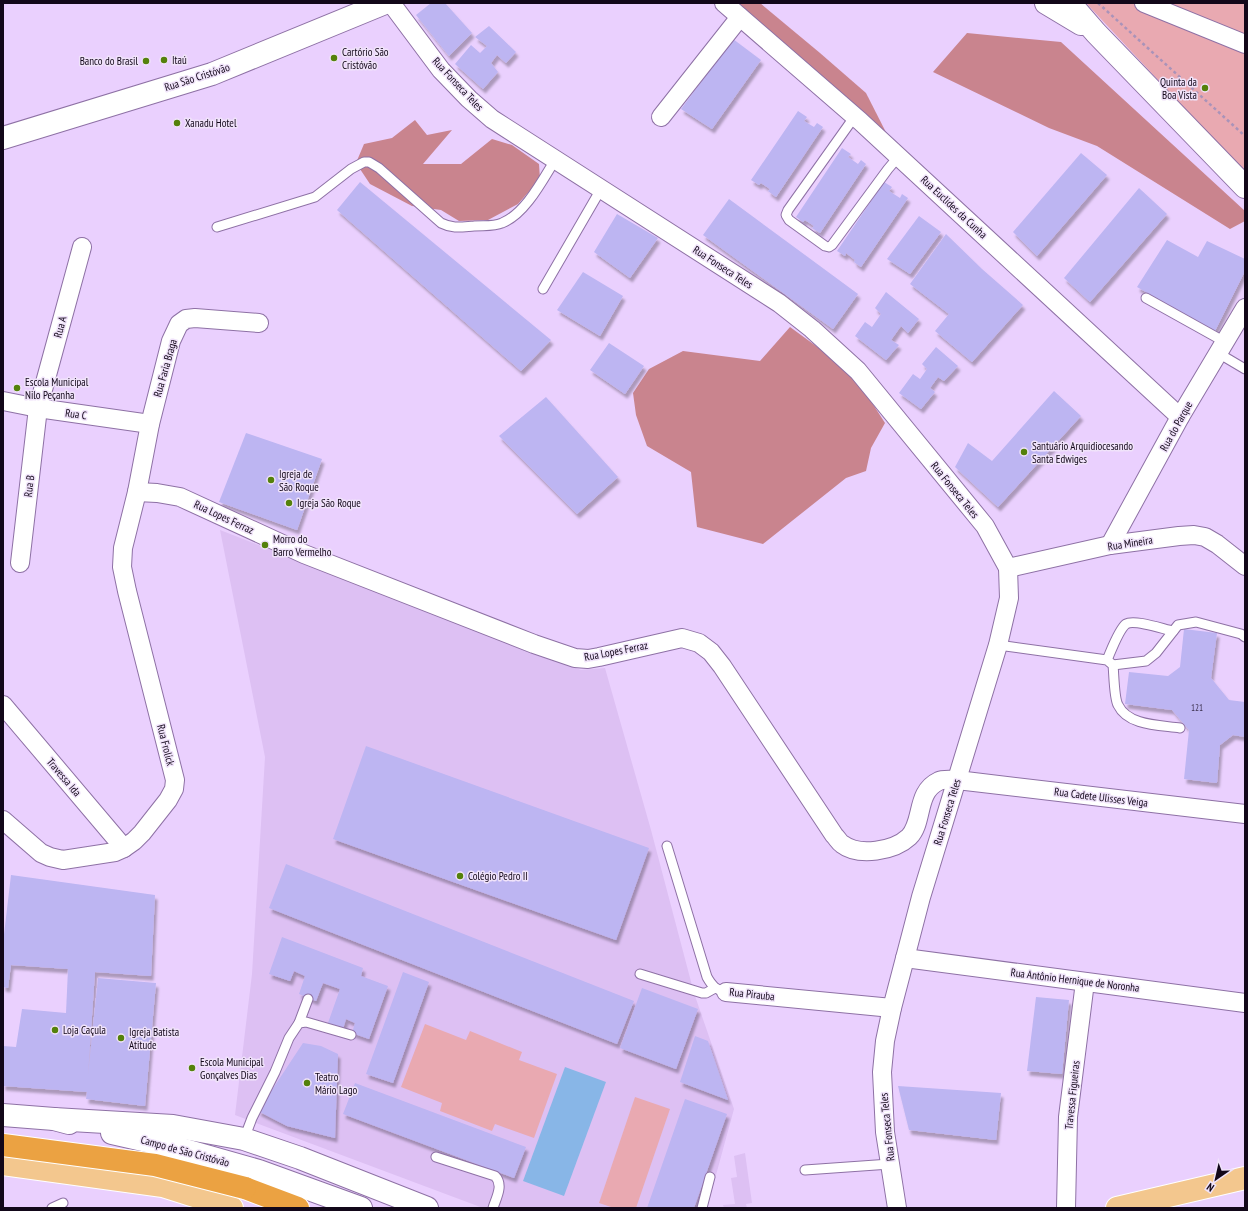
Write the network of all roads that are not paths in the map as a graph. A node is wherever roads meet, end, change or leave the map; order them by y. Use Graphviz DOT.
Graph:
graph roads {
  1 [pos="385,3"];
  2 [pos="391,3"];
  3 [pos="724,3"];
  4 [pos="1144,3"];
  5 [pos="1057,4"];
  6 [pos="740,17"];
  7 [pos="1245,44"];
  8 [pos="856,116"];
  9 [pos="661,117"];
  10 [pos="3,138"];
  11 [pos="899,156"];
  12 [pos="555,160"];
  13 [pos="1245,187"];
  14 [pos="601,189"];
  15 [pos="217,227"];
  16 [pos="82,247"];
  17 [pos="544,289"];
  18 [pos="1146,298"];
  19 [pos="1245,308"];
  20 [pos="259,323"];
  21 [pos="1222,347"];
  22 [pos="1245,369"];
  23 [pos="3,401"];
  24 [pos="38,408"];
  25 [pos="1180,417"];
  26 [pos="150,424"];
  27 [pos="137,492"];
  28 [pos="1110,545"];
  29 [pos="20,563"];
  30 [pos="1245,566"];
  31 [pos="1008,568"];
  32 [pos="1172,631"];
  33 [pos="1245,637"];
  34 [pos="998,645"];
  35 [pos="1110,662"];
  36 [pos="3,705"];
  37 [pos="1180,728"];
  38 [pos="957,780"];
  39 [pos="1245,814"];
  40 [pos="3,820"];
  41 [pos="667,846"];
  42 [pos="124,848"];
  43 [pos="905,958"];
  44 [pos="640,974"];
  45 [pos="1085,982"];
  46 [pos="721,990"];
  47 [pos="308,999"];
  48 [pos="1245,1002"];
  49 [pos="892,1008"];
  50 [pos="299,1023"];
  51 [pos="351,1035"];
  52 [pos="3,1115"];
  53 [pos="54,1119"];
  54 [pos="244,1140"];
  55 [pos="3,1145"];
  56 [pos="436,1157"];
  57 [pos="3,1164"];
  58 [pos="890,1164"];
  59 [pos="805,1170"];
  60 [pos="710,1177"];
  61 [pos="1245,1178"];
  62 [pos="63,1203"];
  63 [pos="52,1208"];
  64 [pos="232,1208"];
  65 [pos="298,1208"];
  66 [pos="361,1208"];
  67 [pos="427,1208"];
  68 [pos="493,1208"];
  69 [pos="702,1208"];
  70 [pos="897,1208"];
  71 [pos="1066,1208"];
  72 [pos="1117,1208"];
  1 -- 10 [label="street, Rua São Cristóvão"];
  2 -- 12 [label="street, Rua Fonseca Teles"];
  3 -- 6 [label="street, Rua Euclides da Cunha"];
  4 -- 7 [label="street"];
  5 -- 13 [label="street"];
  6 -- 8 [label="street, Rua Euclides da Cunha"];
  6 -- 9 [label="street"];
  8 -- 11 [label="street, Rua Euclides da Cunha"];
  8 -- 11 [label="lane"];
  11 -- 25 [label="street, Rua Euclides da Cunha"];
  12 -- 14 [label="street, Rua Fonseca Teles"];
  12 -- 15 [label="lane"];
  14 -- 17 [label="lane"];
  14 -- 31 [label="street, Rua Fonseca Teles"];
  16 -- 24 [label="street, Rua A"];
  18 -- 21 [label="lane"];
  19 -- 21 [label="street, Rua do Parque"];
  20 -- 26 [label="street, Rua Faria Braga"];
  21 -- 22 [label="lane"];
  21 -- 25 [label="street, Rua do Parque"];
  23 -- 24 [label="street, Rua C"];
  24 -- 26 [label="street, Rua C"];
  24 -- 29 [label="street, Rua B"];
  25 -- 28 [label="street, Rua do Parque"];
  26 -- 27 [label="street, Rua Faria Braga"];
  27 -- 38 [label="street, Rua Lopes Ferraz"];
  27 -- 42 [label="street, Rua Frolick"];
  28 -- 30 [label="street, Rua Mineira"];
  28 -- 31 [label="street, Rua Mineira"];
  31 -- 34 [label="street, Rua Fonseca Teles"];
  32 -- 33 [label="lane"];
  32 -- 35 [label="lane"];
  32 -- 35 [label="lane"];
  34 -- 35 [label="lane"];
  34 -- 38 [label="street, Rua Fonseca Teles"];
  35 -- 37 [label="lane"];
  36 -- 42 [label="street, Travessa Ida"];
  38 -- 39 [label="street, Rua Cadete Ulisses Veiga"];
  38 -- 43 [label="street, Rua Fonseca Teles"];
  40 -- 42 [label="street, Rua Frolick"];
  41 -- 46 [label="lane, Rua Pirauba"];
  43 -- 45 [label="street, Rua Antônio Hernique de Noronha"];
  43 -- 49 [label="street, Rua Fonseca Teles"];
  44 -- 46 [label="lane"];
  45 -- 48 [label="street, Rua Antônio Hernique de Noronha"];
  45 -- 71 [label="street, Travessa Figueiras"];
  46 -- 49 [label="street, Rua Pirauba"];
  47 -- 50 [label="lane"];
  49 -- 58 [label="street, Rua Fonseca Teles"];
  50 -- 51 [label="lane"];
  50 -- 54 [label="lane"];
  52 -- 53 [label="street, Campo de São Cristóvão"];
  53 -- 54 [label="street"];
  53 -- 66 [label="street, Campo de São Cristóvão"];
  54 -- 67 [label="street"];
  55 -- 65 [label="highway, bridge"];
  56 -- 68 [label="lane"];
  57 -- 64 [label="main road"];
  58 -- 59 [label="lane"];
  58 -- 70 [label="street, Rua Fonseca Teles"];
  60 -- 69 [label="lane"];
  61 -- 72 [label="main road"];
  62 -- 63 [label="lane"];
}
